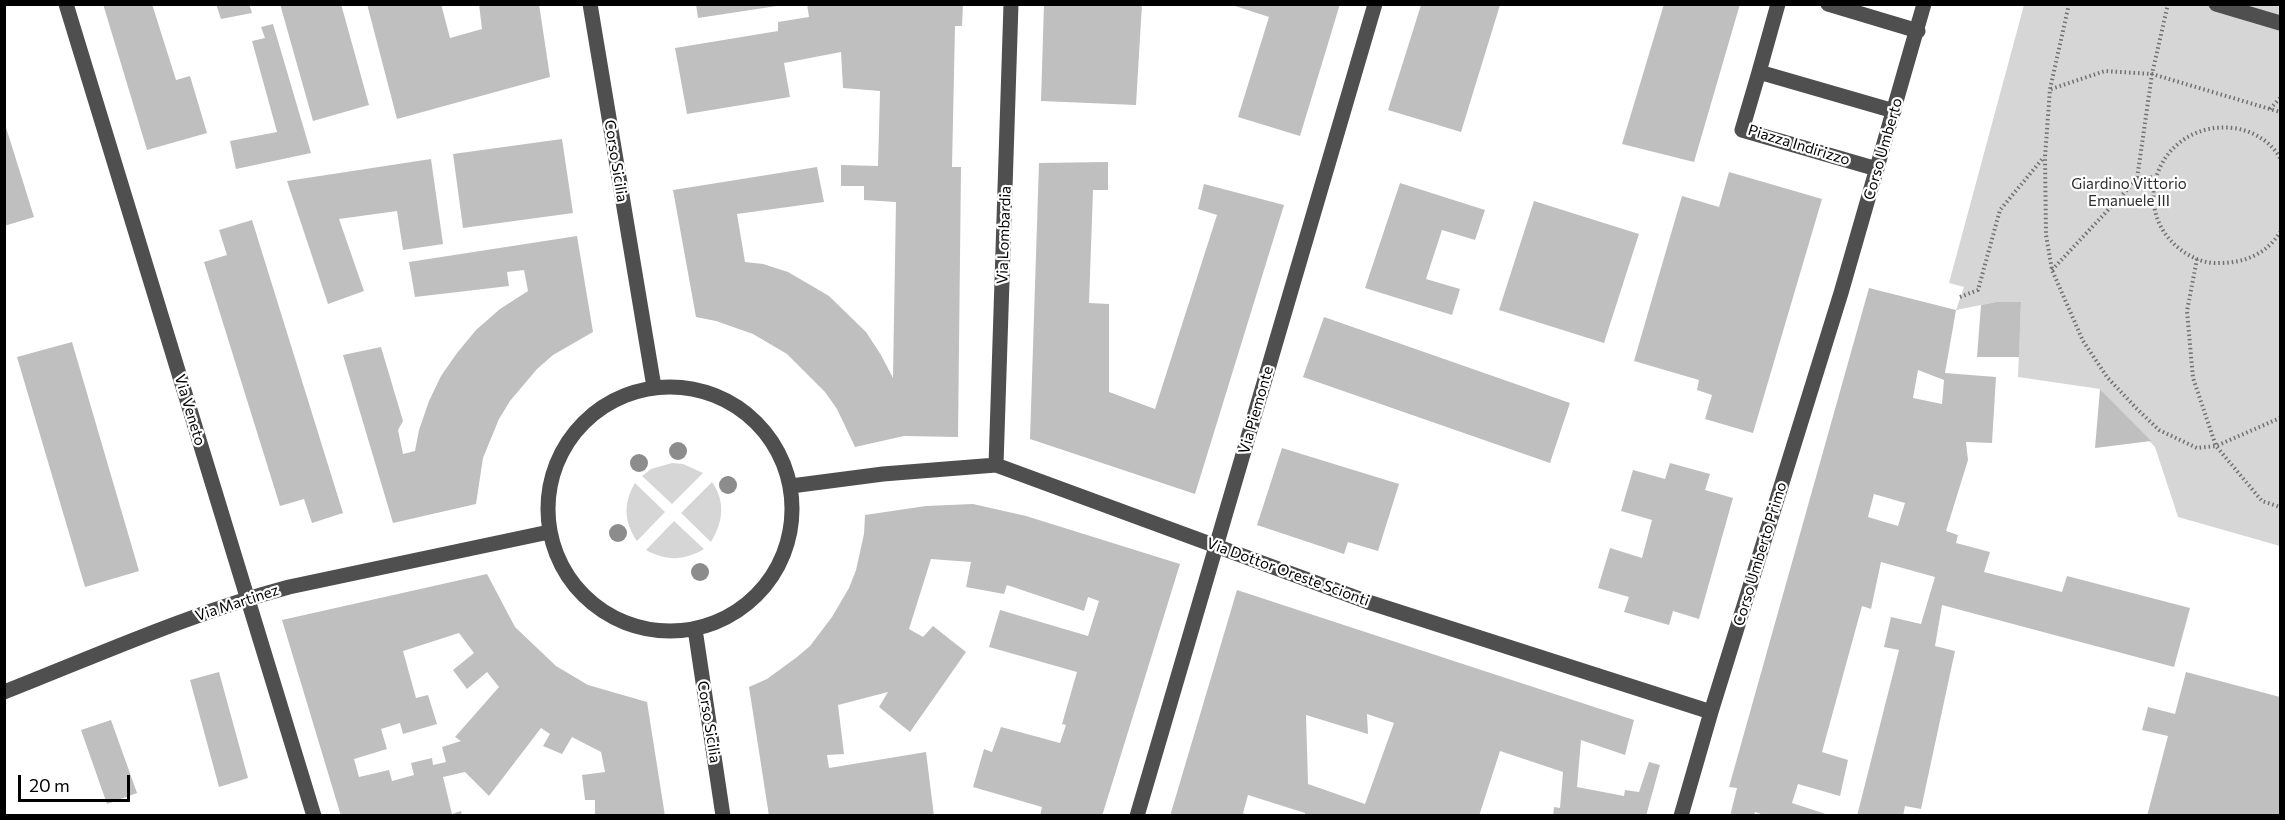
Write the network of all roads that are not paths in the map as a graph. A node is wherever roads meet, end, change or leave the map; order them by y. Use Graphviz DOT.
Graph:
graph roads {
  1 [pos="66,4"];
  2 [pos="590,4"];
  3 [pos="1011,4"];
  4 [pos="1375,4"];
  5 [pos="1778,4"];
  6 [pos="1828,4"];
  7 [pos="1924,4"];
  8 [pos="2216,4"];
  9 [pos="2280,23"];
  10 [pos="1918,31"];
  11 [pos="1759,72"];
  12 [pos="1894,111"];
  13 [pos="1877,169"];
  14 [pos="1841,294"];
  15 [pos="654,387"];
  16 [pos="996,465"];
  17 [pos="790,486"];
  18 [pos="549,532"];
  19 [pos="1216,545"];
  20 [pos="249,597"];
  21 [pos="695,629"];
  22 [pos="4,692"];
  23 [pos="1711,712"];
  24 [pos="314,816"];
  25 [pos="723,816"];
  26 [pos="1137,816"];
  27 [pos="1681,816"];
  1 -- 20 [label="street, Via Veneto"];
  2 -- 15 [label="street, Corso Sicilia"];
  3 -- 16 [label="street, Via Lombardia"];
  4 -- 19 [label="street, Via Piemonte"];
  5 -- 11 [label="street, Piazza Indirizzo"];
  6 -- 10 [label="street"];
  7 -- 10 [label="street, Corso Umberto"];
  8 -- 9 [label="street"];
  10 -- 12 [label="street, Corso Umberto"];
  11 -- 12 [label="street"];
  11 -- 13 [label="street, Piazza Indirizzo"];
  12 -- 13 [label="street, Corso Umberto"];
  13 -- 14 [label="street, Corso Umberto"];
  14 -- 23 [label="street, Corso Umberto Primo"];
  15 -- 17 [label="street"];
  15 -- 18 [label="street"];
  16 -- 17 [label="street, Via Dottor Oreste Scionti"];
  16 -- 19 [label="street, Via Dottor Oreste Scionti"];
  17 -- 21 [label="street"];
  18 -- 20 [label="street, Via Martinez"];
  18 -- 21 [label="street"];
  19 -- 23 [label="street, Via Dottor Oreste Scionti"];
  19 -- 26 [label="street, Via Piemonte"];
  20 -- 22 [label="street, Via Martinez"];
  20 -- 24 [label="street, Via Veneto"];
  21 -- 25 [label="street, Corso Sicilia"];
  23 -- 27 [label="street, Corso Umberto Primo"];
}
